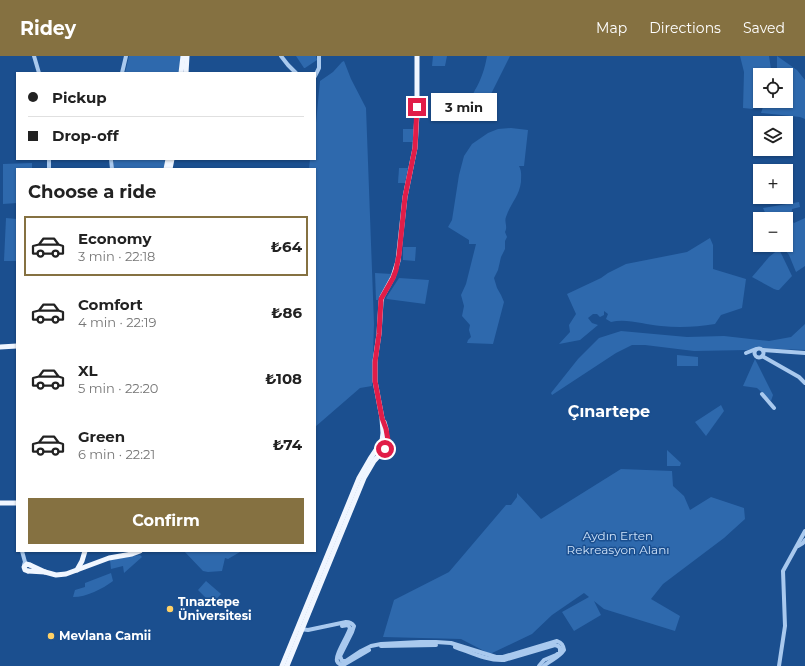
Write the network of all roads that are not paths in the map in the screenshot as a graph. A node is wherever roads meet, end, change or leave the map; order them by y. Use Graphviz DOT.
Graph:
graph roads {
  1 [pos="34,56"];
  2 [pos="126,56"];
  3 [pos="183,56"];
  4 [pos="187,56"];
  5 [pos="281,56"];
  6 [pos="319,56"];
  7 [pos="417,56"];
  8 [pos="38,72"];
  9 [pos="122,72"];
  10 [pos="181,72"];
  11 [pos="186,72"];
  12 [pos="295,72"];
  13 [pos="316,74"];
  14 [pos="16,346"];
  15 [pos="0,347"];
  16 [pos="763,350"];
  17 [pos="805,353"];
  18 [pos="762,356"];
  19 [pos="805,383"];
  20 [pos="762,394"];
  21 [pos="774,408"];
  22 [pos="383,442"];
  23 [pos="385,449"];
  24 [pos="0,503"];
  25 [pos="16,504"];
  26 [pos="805,531"];
  27 [pos="805,540"];
  28 [pos="796,548"];
  29 [pos="22,552"];
  30 [pos="85,552"];
  31 [pos="137,552"];
  32 [pos="27,565"];
  33 [pos="77,570"];
  34 [pos="45,572"];
  35 [pos="300,629"];
  36 [pos="282,666"];
  37 [pos="287,666"];
  38 [pos="539,666"];
  39 [pos="544,666"];
  40 [pos="780,666"];
  1 -- 8 [label="street"];
  2 -- 9 [label="street"];
  3 -- 10 [label="main road"];
  4 -- 11 [label="main road"];
  5 -- 12 [label="street"];
  6 -- 13 [label="street"];
  7 -- 22 [label="main road"];
  14 -- 15 [label="main road"];
  16 -- 17 [label="street"];
  16 -- 18 [label="street"];
  16 -- 18 [label="street"];
  18 -- 19 [label="street"];
  20 -- 21 [label="street"];
  22 -- 23 [label="main road"];
  22 -- 23 [label="main road"];
  22 -- 35 [label="main road"];
  23 -- 35 [label="main road"];
  24 -- 25 [label="main road"];
  26 -- 28 [label="street"];
  27 -- 28 [label="street"];
  28 -- 40 [label="street"];
  29 -- 32 [label="street"];
  30 -- 33 [label="main road"];
  31 -- 33 [label="main road"];
  32 -- 34 [label="main road"];
  32 -- 34 [label="main road"];
  33 -- 34 [label="main road"];
  35 -- 36 [label="main road"];
  35 -- 37 [label="main road"];
  35 -- 38 [label="street"];
  35 -- 39 [label="street"];
}
